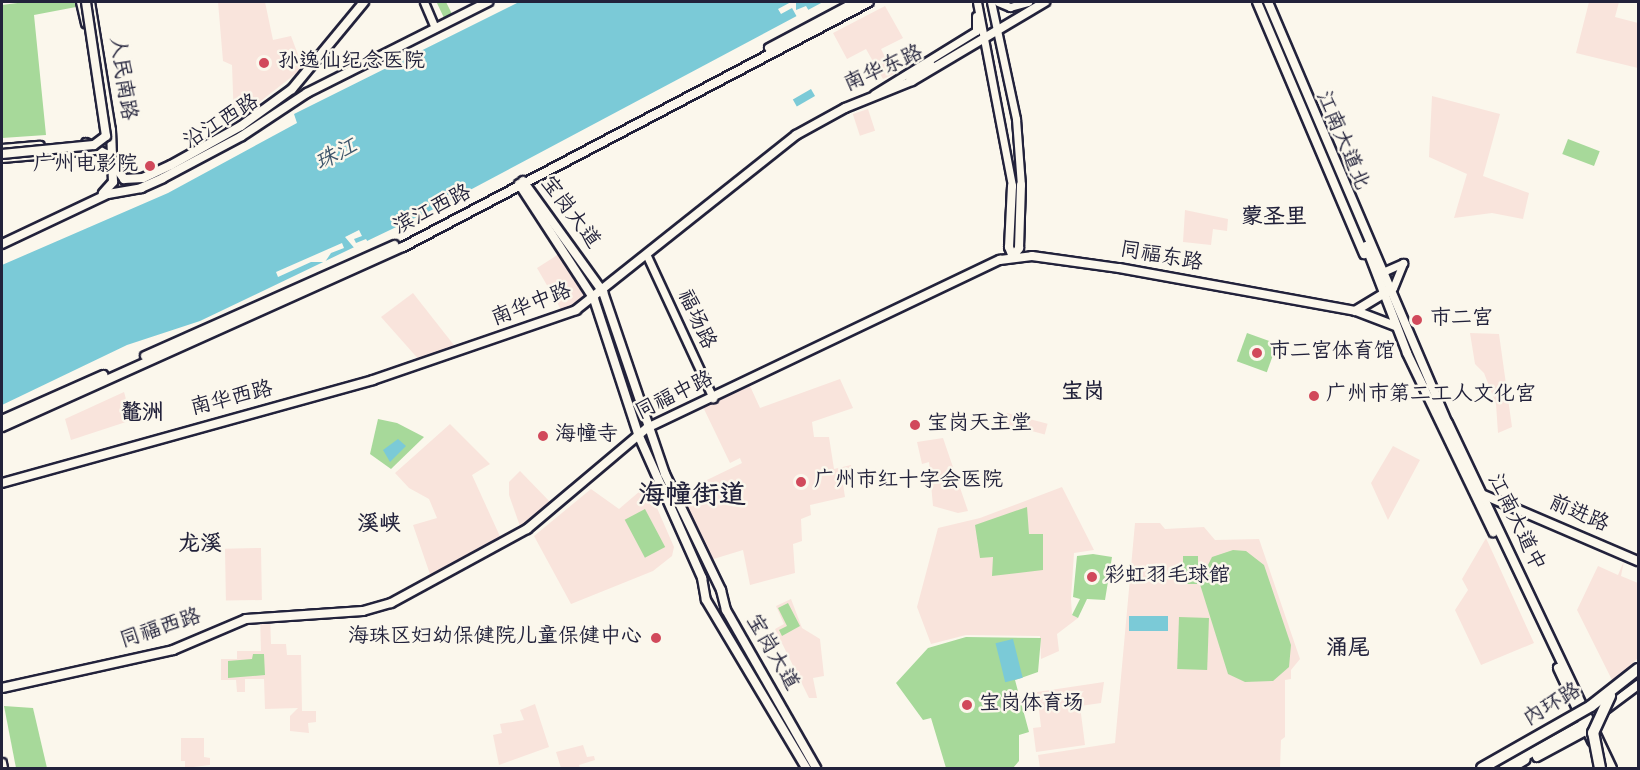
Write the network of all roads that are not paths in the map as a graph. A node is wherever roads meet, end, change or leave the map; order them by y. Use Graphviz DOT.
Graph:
graph roads {
  1 [pos="81,2"];
  2 [pos="88,2"];
  3 [pos="364,2"];
  4 [pos="424,2"];
  5 [pos="488,2"];
  6 [pos="856,2"];
  7 [pos="869,2"];
  8 [pos="976,2"];
  9 [pos="991,2"];
  10 [pos="998,2"];
  11 [pos="1028,2"];
  12 [pos="1032,2"];
  13 [pos="1045,2"];
  14 [pos="1257,2"];
  15 [pos="1268,2"];
  16 [pos="1022,14"];
  17 [pos="999,27"];
  18 [pos="435,28"];
  19 [pos="981,32"];
  20 [pos="930,64"];
  21 [pos="306,76"];
  22 [pos="319,87"];
  23 [pos="868,98"];
  24 [pos="90,146"];
  25 [pos="2,149"];
  26 [pos="769,154"];
  27 [pos="2,156"];
  28 [pos="112,162"];
  29 [pos="522,183"];
  30 [pos="1017,185"];
  31 [pos="90,202"];
  32 [pos="1011,230"];
  33 [pos="1021,231"];
  34 [pos="2,244"];
  35 [pos="648,256"];
  36 [pos="1013,256"];
  37 [pos="1385,271"];
  38 [pos="1393,288"];
  39 [pos="603,292"];
  40 [pos="1385,294"];
  41 [pos="594,299"];
  42 [pos="1355,311"];
  43 [pos="1395,326"];
  44 [pos="333,391"];
  45 [pos="713,398"];
  46 [pos="2,420"];
  47 [pos="2,427"];
  48 [pos="646,428"];
  49 [pos="638,434"];
  50 [pos="2,483"];
  51 [pos="1470,490"];
  52 [pos="1480,493"];
  53 [pos="1638,561"];
  54 [pos="719,587"];
  55 [pos="705,591"];
  56 [pos="723,597"];
  57 [pos="710,604"];
  58 [pos="332,613"];
  59 [pos="1638,664"];
  60 [pos="1638,670"];
  61 [pos="1638,677"];
  62 [pos="1638,685"];
  63 [pos="1617,687"];
  64 [pos="2,688"];
  65 [pos="1583,710"];
  66 [pos="779,713"];
  67 [pos="1586,725"];
  68 [pos="789,731"];
  69 [pos="1519,756"];
  70 [pos="1498,761"];
  71 [pos="2,763"];
  72 [pos="1480,767"];
  73 [pos="3,768"];
  74 [pos="806,768"];
  75 [pos="816,768"];
  76 [pos="1504,768"];
  77 [pos="1510,768"];
  78 [pos="1600,768"];
  79 [pos="1605,768"];
  80 [pos="1612,768"];
  1 -- 24 [label="main road, 人民南路"];
  2 -- 27 [label="main road, bridge"];
  2 -- 28 [label="main road, 人民南路"];
  3 -- 21 [label="main road"];
  4 -- 18 [label="street"];
  5 -- 18 [label="main road, 沿江西路"];
  6 -- 29 [label="main road, 滨江西路"];
  7 -- 29 [label="main road, 滨江西路"];
  8 -- 19 [label="street"];
  9 -- 17 [label="street"];
  10 -- 11 [label="street"];
  12 -- 16 [label="street"];
  13 -- 16 [label="main road, 南华东路"];
  14 -- 40 [label="main road"];
  15 -- 37 [label="main road, 江南大道北"];
  15 -- 40 [label="main road, 江南大道北"];
  16 -- 17 [label="main road, 南华东路"];
  17 -- 19 [label="main road, 南华东路"];
  17 -- 30 [label="street"];
  18 -- 22 [label="main road, 沿江西路"];
  19 -- 23 [label="main road, 南华东路"];
  19 -- 30 [label="street"];
  20 -- 23 [label="main road"];
  21 -- 22 [label="main road"];
  21 -- 28 [label="main road, 沿江西路"];
  22 -- 31 [label="main road, 沿江西路"];
  23 -- 26 [label="main road, 南华东路"];
  24 -- 25 [label="main road"];
  24 -- 27 [label="main road"];
  24 -- 28 [label="main road"];
  26 -- 35 [label="main road, 南华中路"];
  28 -- 31 [label="main road, 人民南路"];
  29 -- 39 [label="main road, 宝岗大道"];
  29 -- 41 [label="main road, 宝岗大道"];
  29 -- 46 [label="main road, 滨江西路"];
  29 -- 47 [label="main road, 滨江西路"];
  30 -- 32 [label="main road"];
  30 -- 33 [label="main road"];
  31 -- 34 [label="main road, 沿江西路"];
  32 -- 33 [label="main road"];
  32 -- 36 [label="main road"];
  33 -- 36 [label="main road"];
  35 -- 39 [label="main road, 南华中路"];
  35 -- 45 [label="street, 福场路"];
  36 -- 42 [label="main road, 同福东路"];
  36 -- 45 [label="main road, 同福中路"];
  37 -- 38 [label="main road, 江南大道北"];
  37 -- 38 [label="street"];
  38 -- 40 [label="main road"];
  38 -- 52 [label="main road, 江南大道中"];
  39 -- 41 [label="main road, 南华中路"];
  39 -- 48 [label="main road, 宝岗大道"];
  40 -- 42 [label="main road"];
  40 -- 43 [label="main road, 江南大道中"];
  41 -- 44 [label="main road, 南华中路"];
  41 -- 49 [label="main road, 宝岗大道"];
  42 -- 43 [label="main road, 同福东路"];
  43 -- 51 [label="main road, 江南大道中"];
  44 -- 50 [label="main road, 南华西路"];
  45 -- 48 [label="main road, 同福中路"];
  48 -- 49 [label="main road, 同福中路"];
  48 -- 54 [label="main road, 宝岗大道"];
  49 -- 55 [label="main road, 宝岗大道"];
  49 -- 58 [label="main road, 同福中路"];
  51 -- 52 [label="main road, 前进路"];
  51 -- 65 [label="main road, 江南大道中"];
  52 -- 53 [label="main road, 前进路"];
  52 -- 65 [label="main road, 江南大道中"];
  54 -- 55 [label="main road"];
  54 -- 56 [label="main road, 宝岗大道"];
  55 -- 57 [label="main road, 宝岗大道"];
  56 -- 57 [label="main road"];
  56 -- 66 [label="main road, 宝岗大道"];
  57 -- 66 [label="main road, 宝岗大道"];
  58 -- 64 [label="main road, 同福西路"];
  59 -- 65 [label="main road"];
  60 -- 63 [label="highway, 内环路, bridge"];
  60 -- 65 [label="main road"];
  61 -- 70 [label="highway, 内环路, bridge"];
  62 -- 67 [label="main road"];
  63 -- 72 [label="highway, 内环路, bridge"];
  63 -- 78 [label="highway, bridge"];
  65 -- 67 [label="main road, 江南大道中"];
  65 -- 69 [label="main road"];
  65 -- 69 [label="main road"];
  66 -- 68 [label="main road, 宝岗大道"];
  67 -- 69 [label="main road"];
  67 -- 69 [label="main road"];
  67 -- 79 [label="main road, 江南大道中"];
  67 -- 80 [label="main road, 江南大道中"];
  68 -- 74 [label="main road, 宝岗大道"];
  68 -- 75 [label="main road, 宝岗大道"];
  69 -- 70 [label="main road"];
  69 -- 76 [label="main road"];
  69 -- 77 [label="highway"];
  70 -- 72 [label="main road"];
  71 -- 73 [label="main road"];
}
